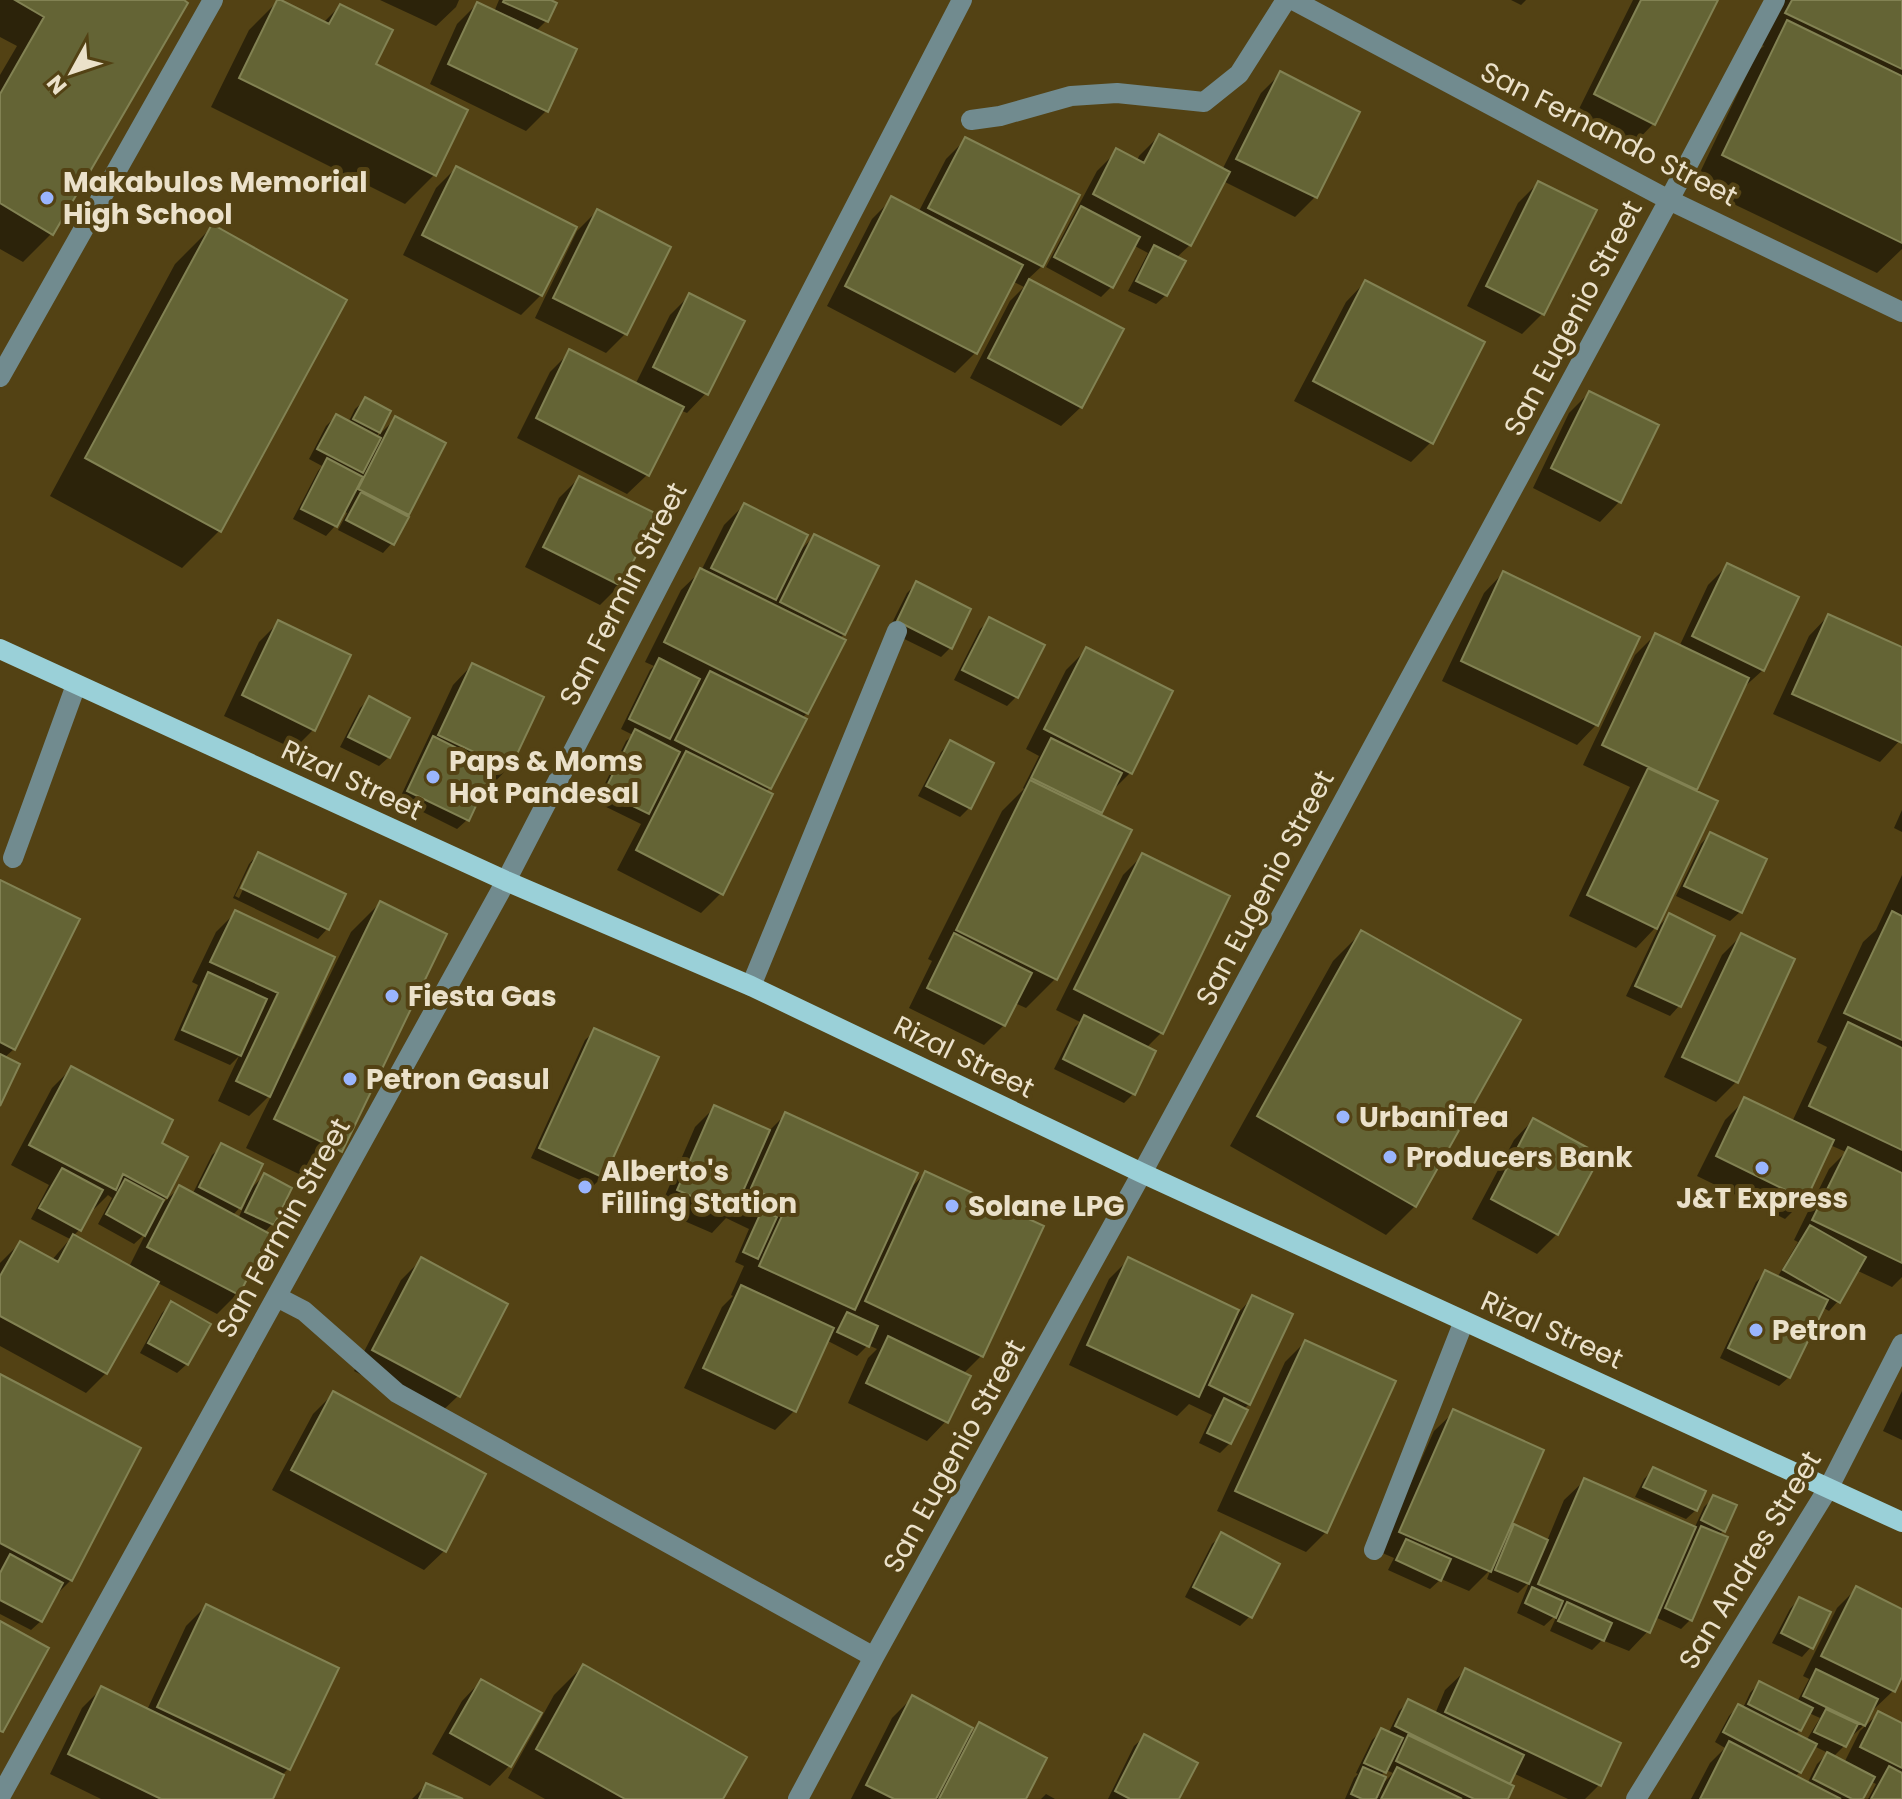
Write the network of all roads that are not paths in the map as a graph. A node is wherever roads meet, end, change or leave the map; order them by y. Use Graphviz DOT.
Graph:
graph roads {
  1 [pos="213,0"];
  2 [pos="962,0"];
  3 [pos="1286,0"];
  4 [pos="1293,0"];
  5 [pos="1775,0"];
  6 [pos="971,120"];
  7 [pos="1669,200"];
  8 [pos="1902,312"];
  9 [pos="0,377"];
  10 [pos="897,631"];
  11 [pos="0,649"];
  12 [pos="76,685"];
  13 [pos="13,858"];
  14 [pos="506,881"];
  15 [pos="751,986"];
  16 [pos="1142,1173"];
  17 [pos="277,1297"];
  18 [pos="1464,1321"];
  19 [pos="1902,1344"];
  20 [pos="1829,1487"];
  21 [pos="1902,1522"];
  22 [pos="1374,1550"];
  23 [pos="874,1657"];
  24 [pos="0,1797"];
  25 [pos="798,1799"];
  26 [pos="1636,1799"];
  1 -- 9 [label="street"];
  2 -- 14 [label="street, San Fermin Street"];
  3 -- 6 [label="street"];
  4 -- 7 [label="street, San Fernando Street"];
  5 -- 7 [label="street, San Eugenio Street"];
  7 -- 8 [label="street, San Fernando Street"];
  7 -- 16 [label="street, San Eugenio Street"];
  10 -- 15 [label="street"];
  11 -- 12 [label="main road, Rizal Street"];
  12 -- 13 [label="street"];
  12 -- 14 [label="main road, Rizal Street"];
  14 -- 15 [label="main road, Rizal Street"];
  14 -- 17 [label="street, San Fermin Street"];
  15 -- 16 [label="main road, Rizal Street"];
  16 -- 18 [label="main road, Rizal Street"];
  16 -- 23 [label="street, San Eugenio Street"];
  17 -- 23 [label="street"];
  17 -- 24 [label="street, San Fermin Street"];
  18 -- 20 [label="main road, Rizal Street"];
  18 -- 22 [label="street"];
  19 -- 20 [label="street, San Andres Street"];
  20 -- 21 [label="main road, Rizal Street"];
  20 -- 26 [label="street, San Andres Street"];
  23 -- 25 [label="street, San Eugenio Street"];
}
